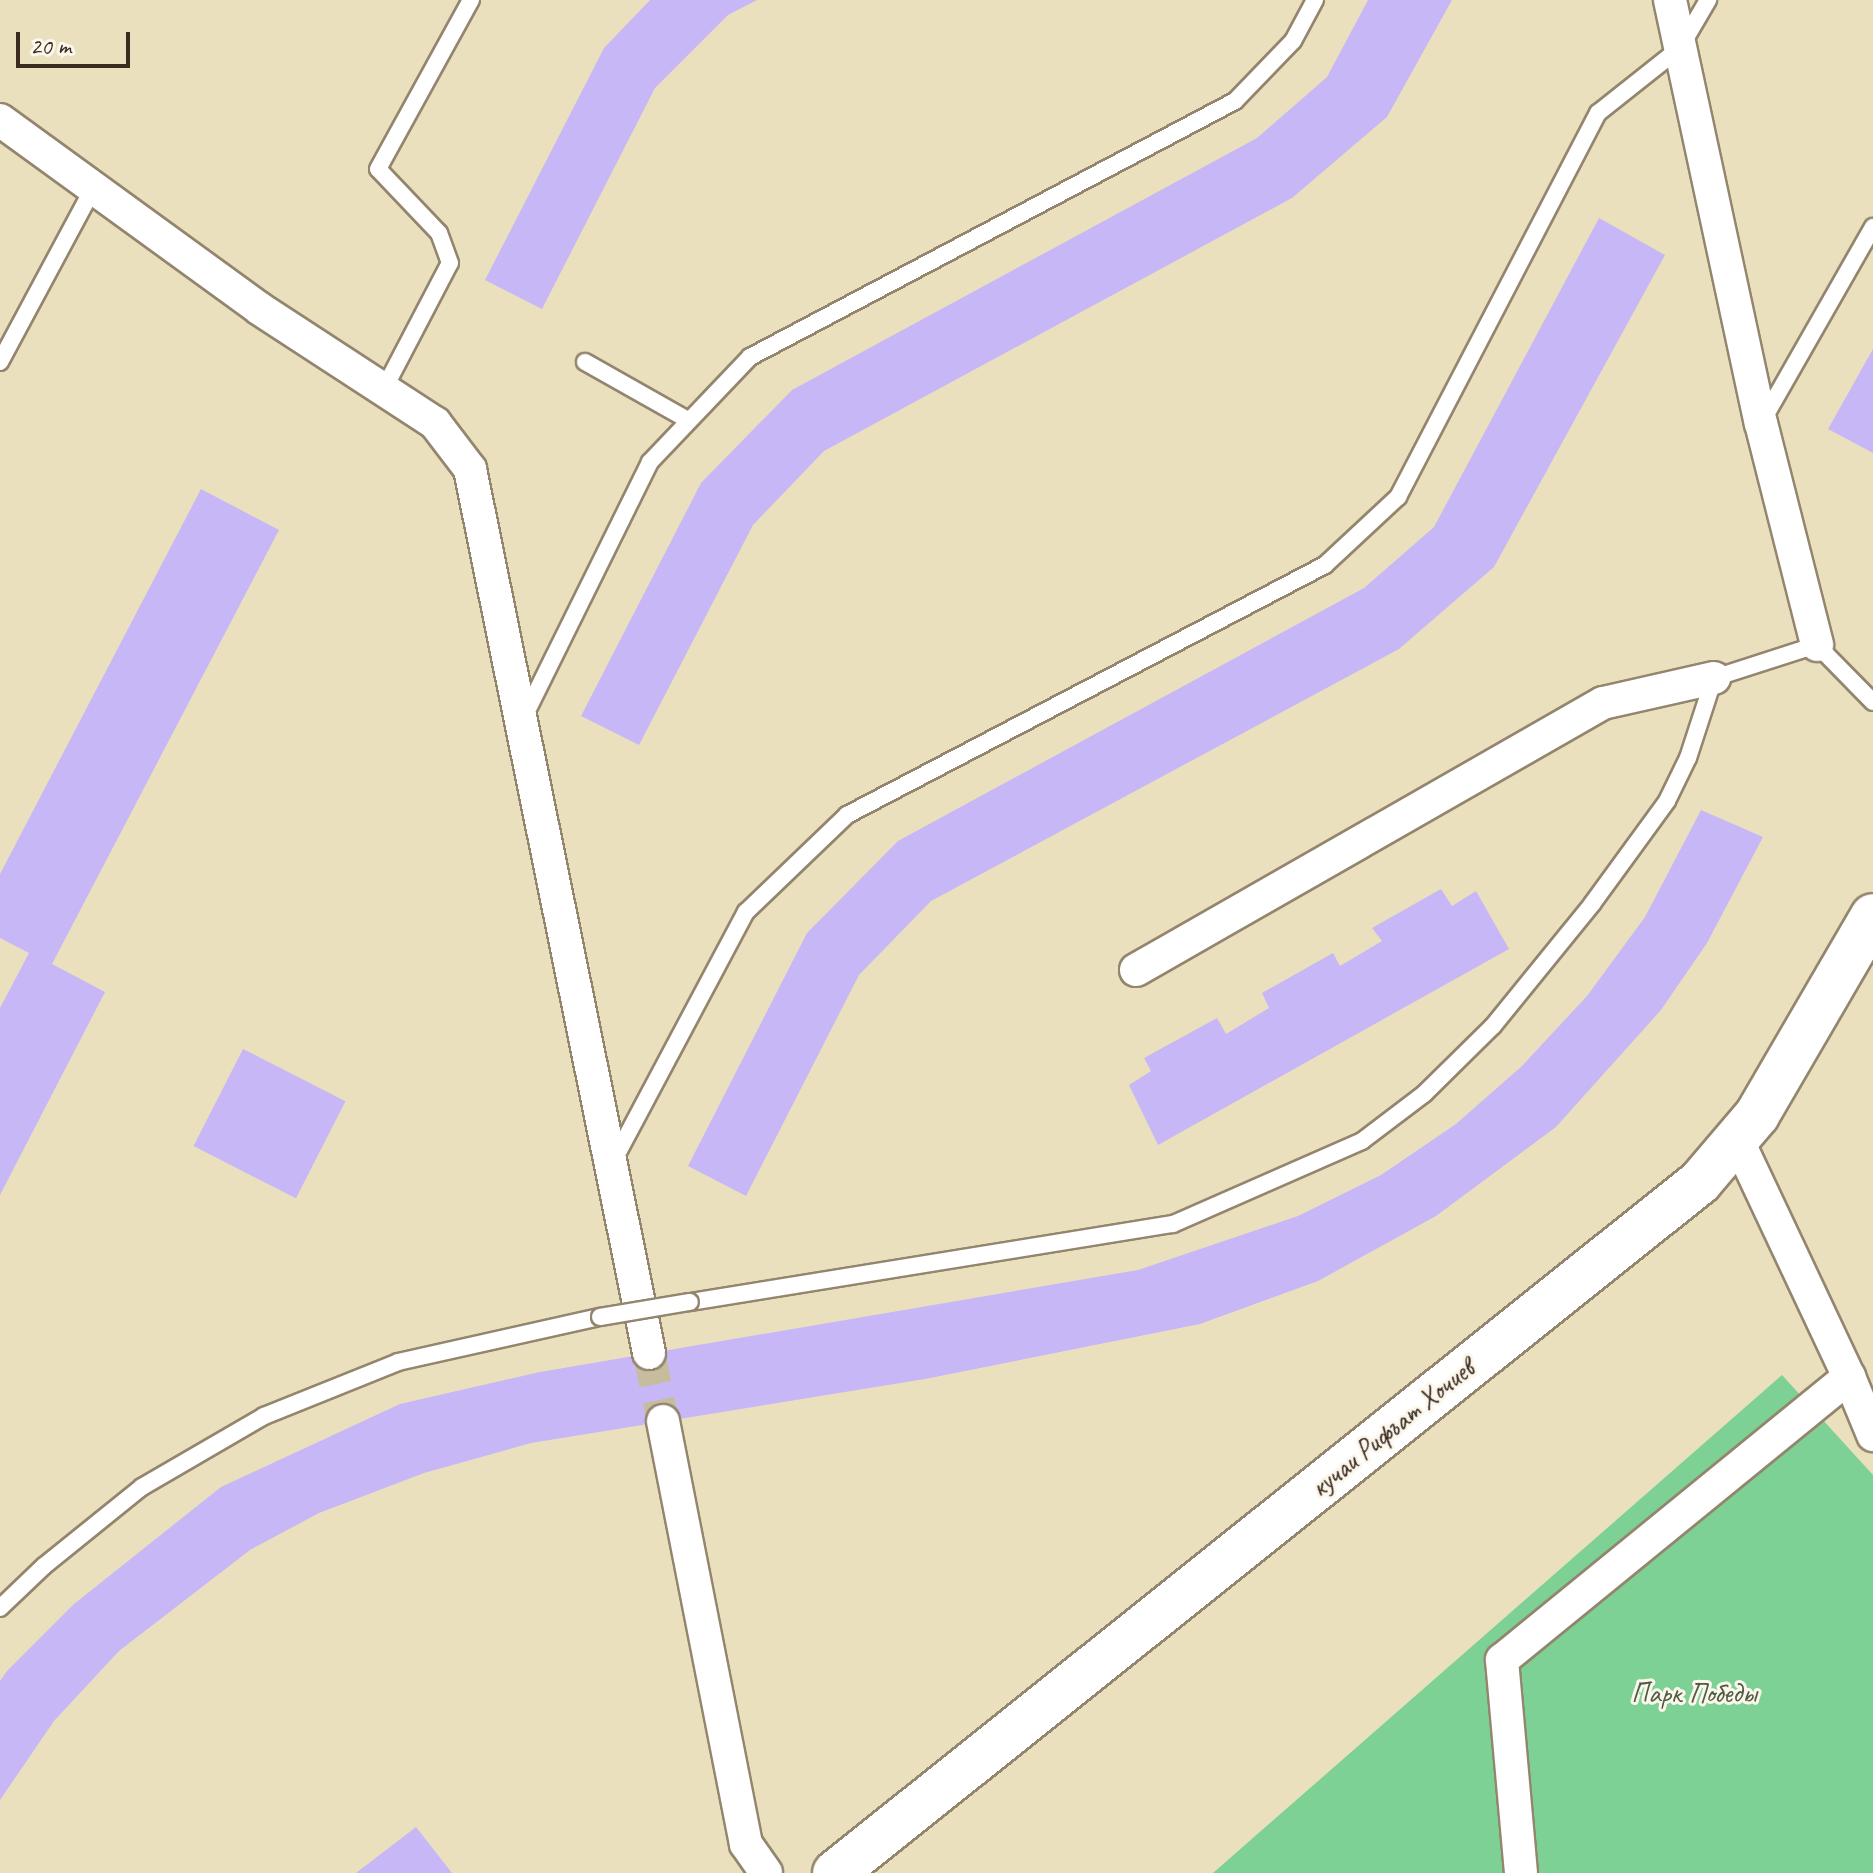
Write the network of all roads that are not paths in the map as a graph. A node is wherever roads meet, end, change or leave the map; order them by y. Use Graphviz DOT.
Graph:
graph roads {
  1 [pos="471,0"];
  2 [pos="1315,0"];
  3 [pos="1670,0"];
  4 [pos="1708,0"];
  5 [pos="1680,48"];
  6 [pos="0,120"];
  7 [pos="95,185"];
  8 [pos="1873,227"];
  9 [pos="0,362"];
  10 [pos="585,362"];
  11 [pos="384,389"];
  12 [pos="688,420"];
  13 [pos="1761,423"];
  14 [pos="1817,645"];
  15 [pos="1714,678"];
  16 [pos="1873,702"];
  17 [pos="522,720"];
  18 [pos="1873,916"];
  19 [pos="1136,970"];
  20 [pos="1737,1139"];
  21 [pos="611,1164"];
  22 [pos="649,1353"];
  23 [pos="1849,1377"];
  24 [pos="663,1421"];
  25 [pos="1873,1435"];
  26 [pos="0,1608"];
  27 [pos="766,1873"];
  28 [pos="835,1873"];
  29 [pos="1521,1873"];
  1 -- 11 [label="lane"];
  2 -- 12 [label="lane"];
  3 -- 5 [label="street"];
  4 -- 5 [label="lane"];
  5 -- 13 [label="street"];
  5 -- 21 [label="lane"];
  6 -- 7 [label="street"];
  7 -- 9 [label="lane"];
  7 -- 11 [label="street"];
  8 -- 13 [label="lane"];
  10 -- 12 [label="lane"];
  11 -- 17 [label="street"];
  12 -- 17 [label="lane"];
  13 -- 14 [label="street"];
  14 -- 15 [label="lane"];
  14 -- 16 [label="lane"];
  15 -- 19 [label="street"];
  15 -- 26 [label="lane, bridge"];
  17 -- 21 [label="street"];
  18 -- 20 [label="main road, кучаи Рифъат Хочиев"];
  20 -- 23 [label="street"];
  20 -- 28 [label="main road, кучаи Рифъат Хочиев"];
  21 -- 22 [label="street"];
  23 -- 25 [label="street"];
  23 -- 29 [label="street"];
  24 -- 27 [label="street"];
}
